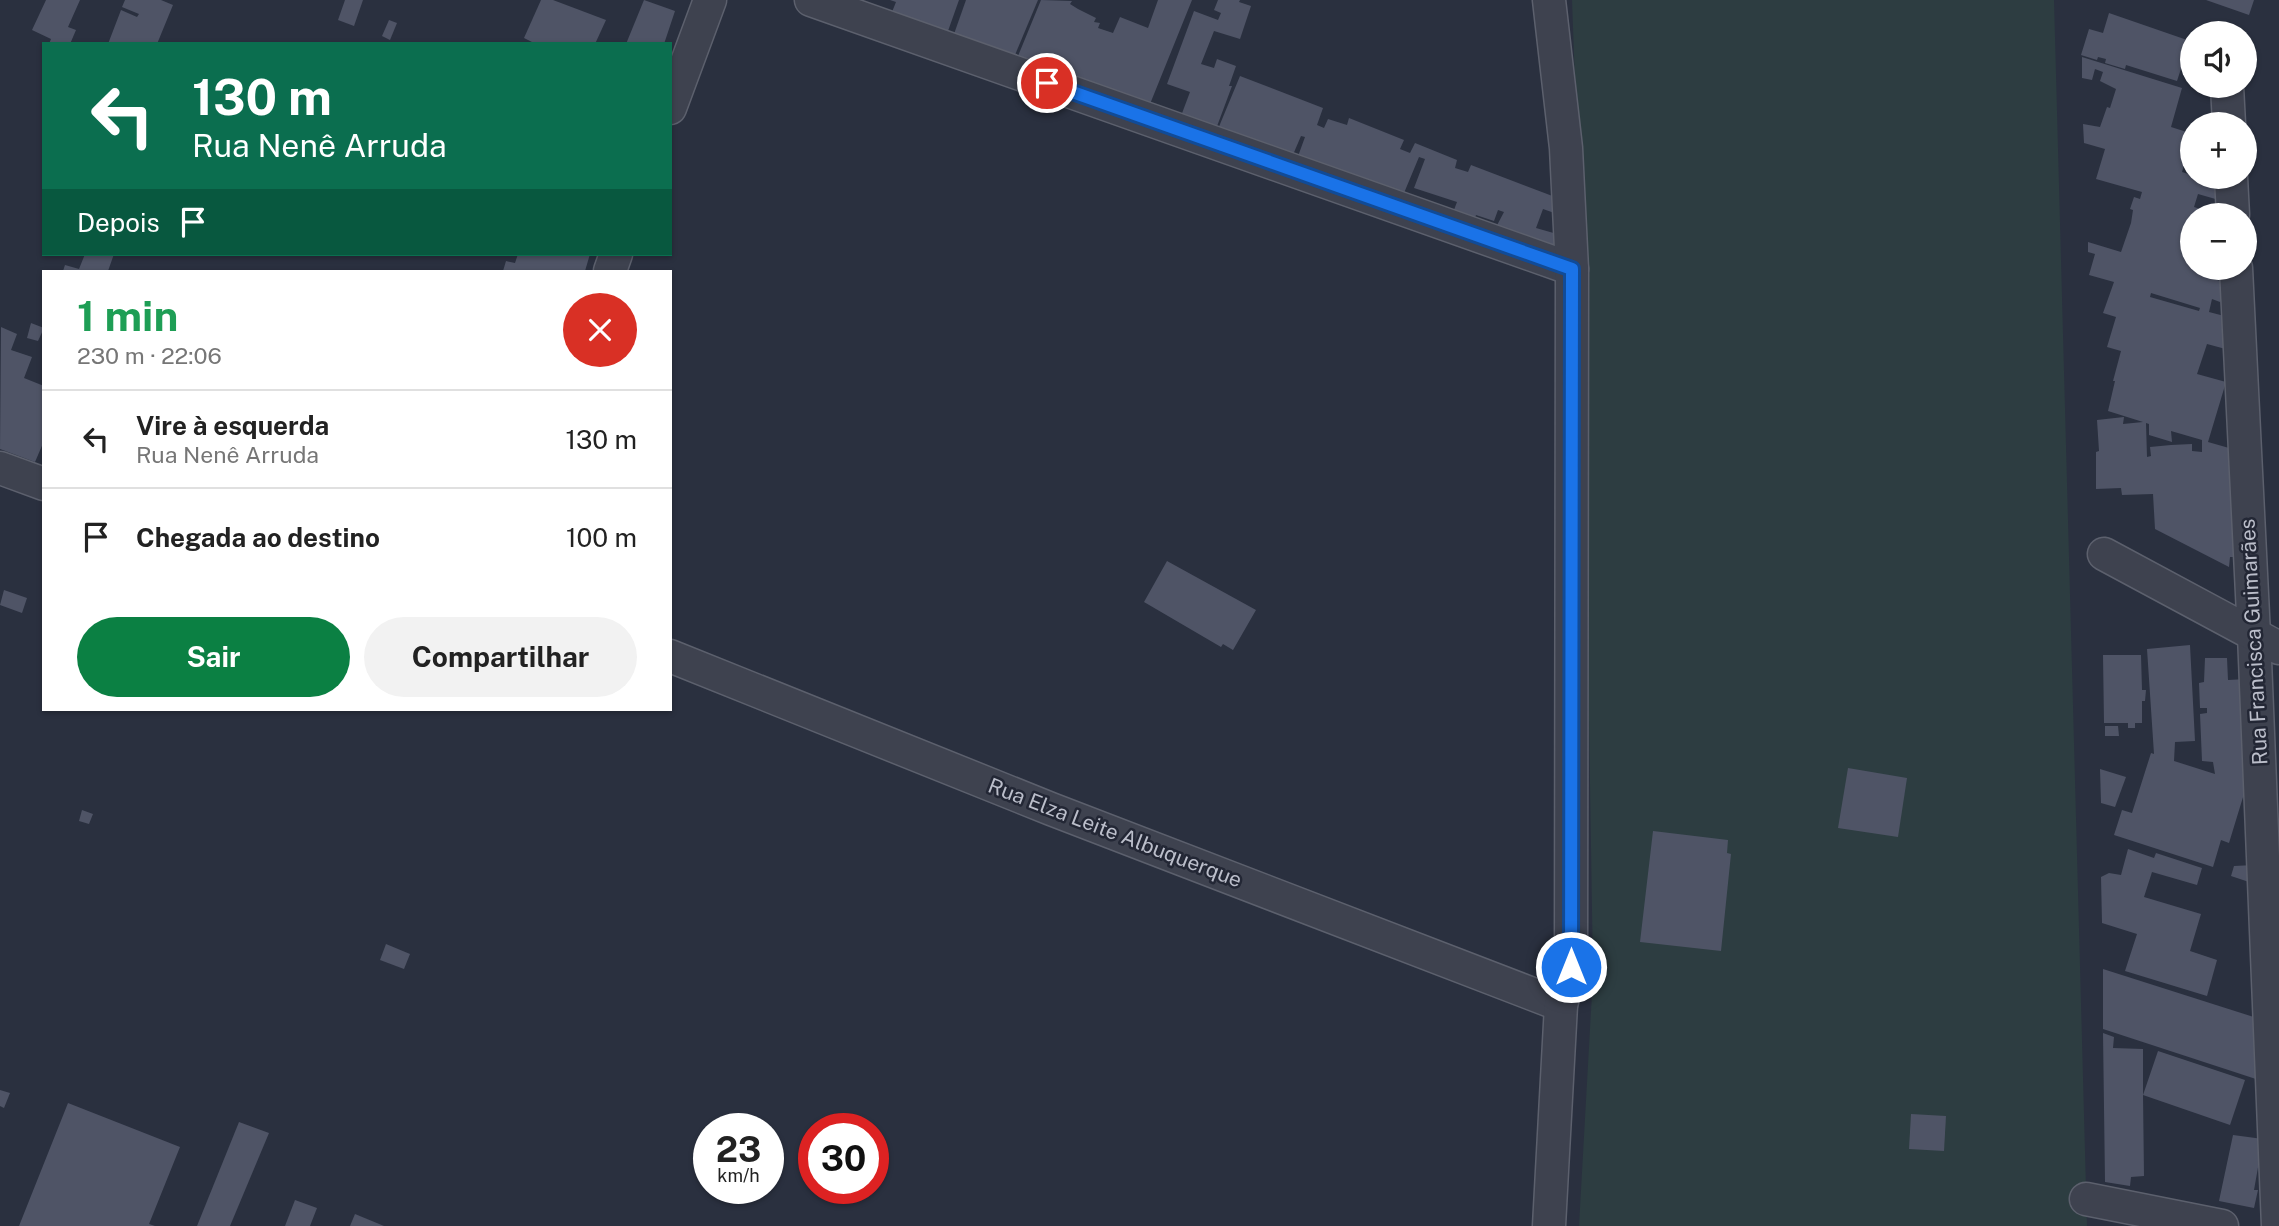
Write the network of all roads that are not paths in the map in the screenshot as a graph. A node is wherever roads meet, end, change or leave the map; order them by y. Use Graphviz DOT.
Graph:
graph roads {
  1 [pos="710,0"];
  2 [pos="811,0"];
  3 [pos="1549,0"];
  4 [pos="672,103"];
  5 [pos="1572,269"];
  6 [pos="2237,280"];
  7 [pos="0,468"];
  8 [pos="42,483"];
  9 [pos="2104,554"];
  10 [pos="2267,642"];
  11 [pos="672,657"];
  12 [pos="1561,1005"];
  13 [pos="2086,1199"];
  14 [pos="1549,1226"];
  15 [pos="2222,1226"];
  16 [pos="2278,1226"];
  1 -- 4 [label="street"];
  2 -- 5 [label="street"];
  3 -- 5 [label="street"];
  5 -- 12 [label="street"];
  6 -- 10 [label="street, Rua Francisca Guimarães"];
  7 -- 8 [label="street"];
  9 -- 10 [label="street"];
  10 -- 16 [label="street, Rua Francisca Guimarães"];
  11 -- 12 [label="street, Rua Elza Leite Albuquerque"];
  12 -- 14 [label="street"];
  13 -- 15 [label="street"];
}
